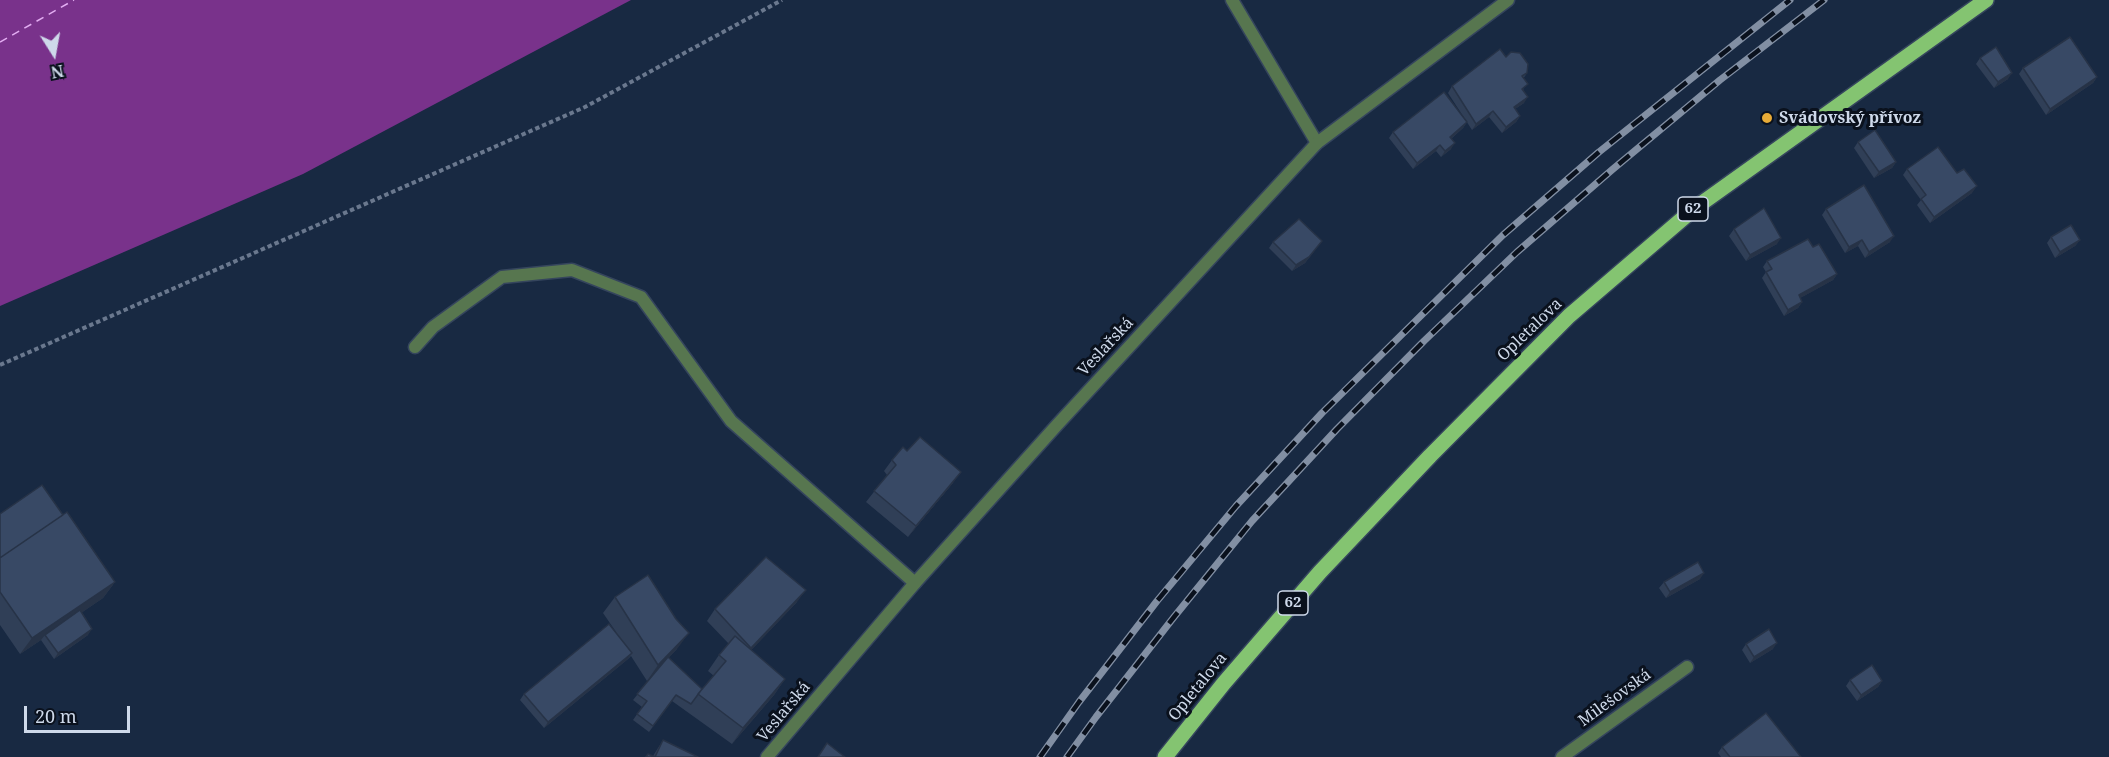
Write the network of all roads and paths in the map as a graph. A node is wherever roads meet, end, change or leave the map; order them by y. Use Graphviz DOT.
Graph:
graph roads {
  1 [pos="782,0"];
  2 [pos="1232,0"];
  3 [pos="1508,0"];
  4 [pos="1986,0"];
  5 [pos="1317,143"];
  6 [pos="415,347"];
  7 [pos="0,365"];
  8 [pos="915,583"];
  9 [pos="1687,667"];
  10 [pos="767,757"];
  11 [pos="1165,757"];
  12 [pos="1562,757"];
  1 -- 7 [label="path"];
  2 -- 5 [label="street"];
  3 -- 5 [label="street, Veslařská"];
  4 -- 11 [label="main road, Opletalova / 62"];
  5 -- 8 [label="street, Veslařská"];
  6 -- 8 [label="street"];
  8 -- 10 [label="street, Veslařská"];
  9 -- 12 [label="street, Milešovská"];
}
